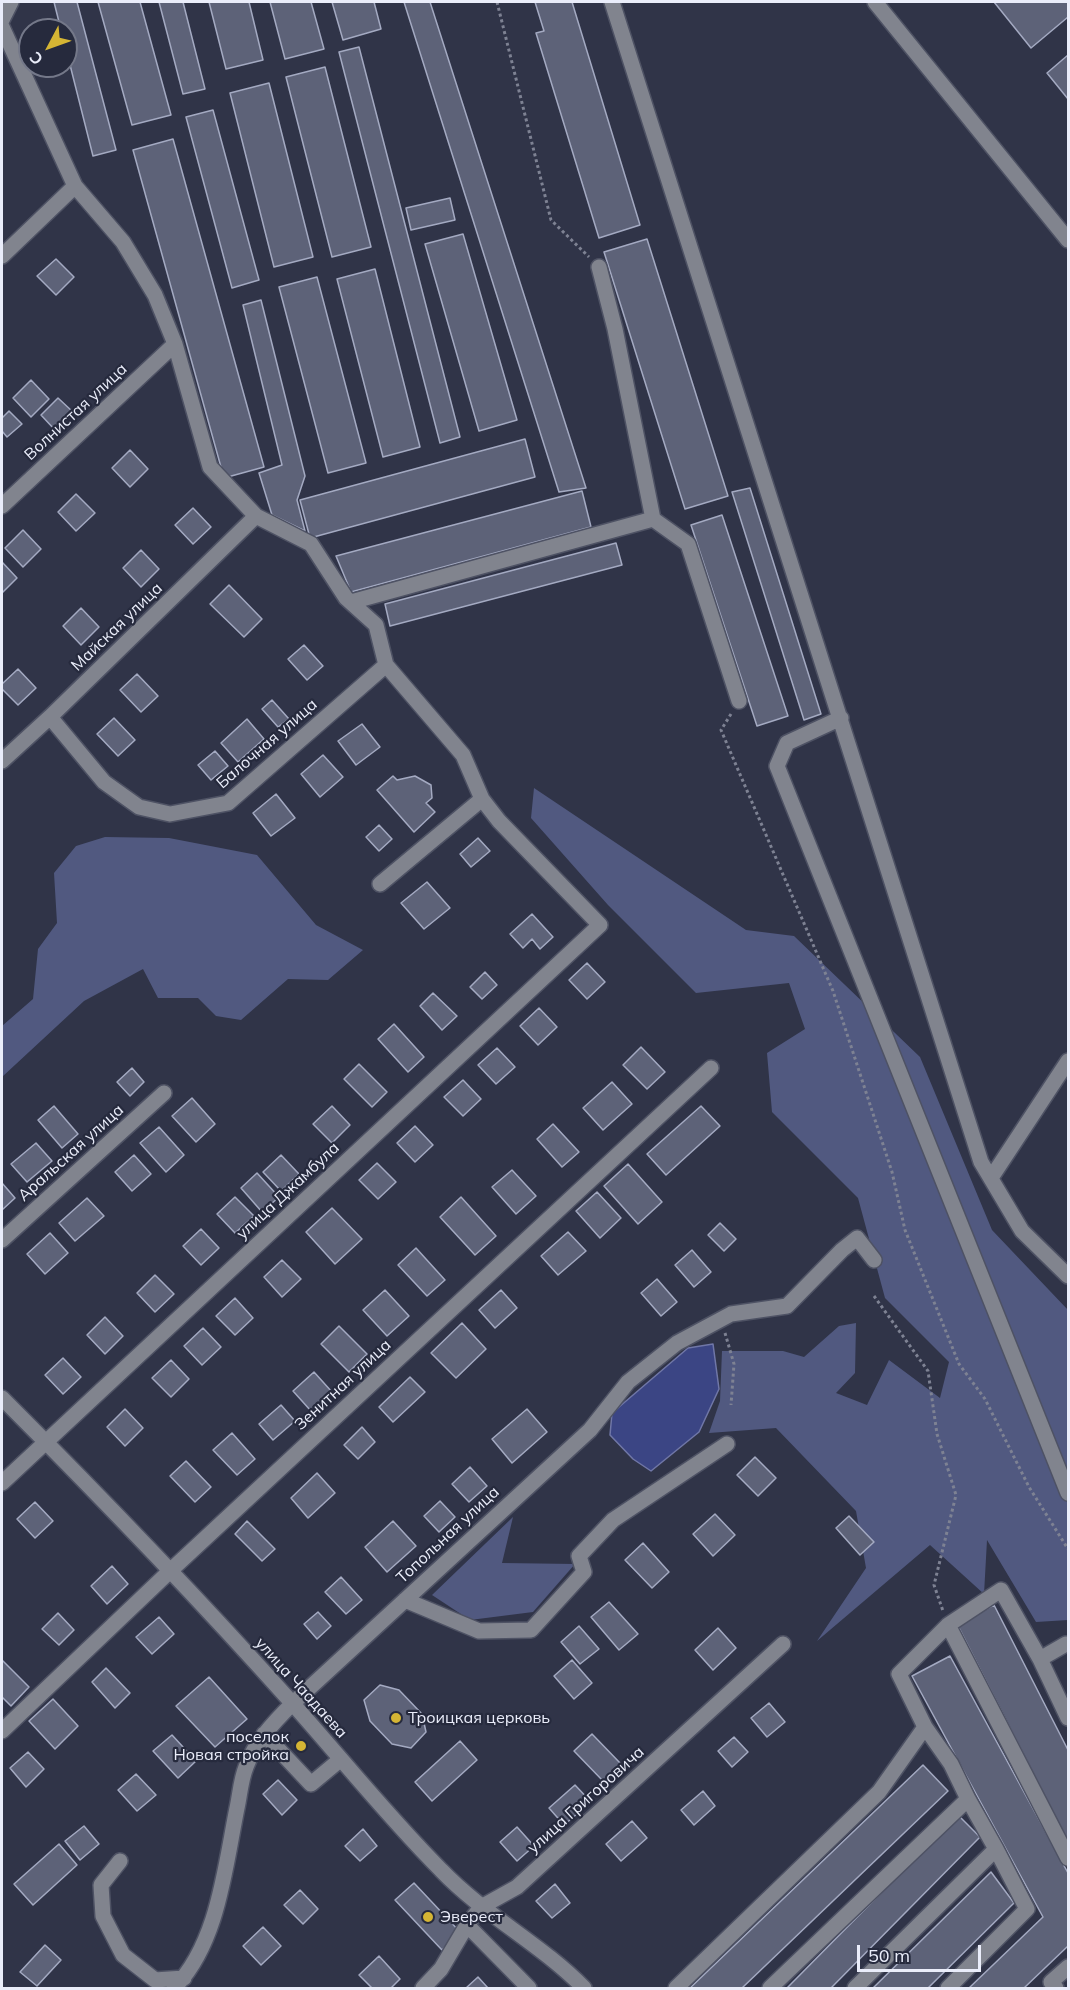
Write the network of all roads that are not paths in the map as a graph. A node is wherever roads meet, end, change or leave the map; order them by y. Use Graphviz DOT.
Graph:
graph roads {
  1 [pos="11,2"];
  2 [pos="612,2"];
  3 [pos="875,2"];
  4 [pos="2,20"];
  5 [pos="2,27"];
  6 [pos="75,186"];
  7 [pos="1068,240"];
  8 [pos="2,256"];
  9 [pos="598,267"];
  10 [pos="175,344"];
  11 [pos="2,507"];
  12 [pos="256,516"];
  13 [pos="653,519"];
  14 [pos="351,602"];
  15 [pos="386,664"];
  16 [pos="739,701"];
  17 [pos="50,717"];
  18 [pos="841,718"];
  19 [pos="2,761"];
  20 [pos="482,799"];
  21 [pos="380,884"];
  22 [pos="1068,1061"];
  23 [pos="711,1068"];
  24 [pos="164,1093"];
  25 [pos="991,1178"];
  26 [pos="2,1240"];
  27 [pos="874,1260"];
  28 [pos="1068,1276"];
  29 [pos="2,1398"];
  30 [pos="45,1442"];
  31 [pos="727,1444"];
  32 [pos="2,1483"];
  33 [pos="1068,1493"];
  34 [pos="170,1571"];
  35 [pos="405,1600"];
  36 [pos="948,1625"];
  37 [pos="783,1644"];
  38 [pos="1066,1644"];
  39 [pos="1040,1659"];
  40 [pos="292,1704"];
  41 [pos="1068,1718"];
  42 [pos="926,1727"];
  43 [pos="2,1731"];
  44 [pos="264,1734"];
  45 [pos="341,1759"];
  46 [pos="968,1799"];
  47 [pos="996,1849"];
  48 [pos="1068,1858"];
  49 [pos="120,1861"];
  50 [pos="481,1906"];
  51 [pos="467,1925"];
  52 [pos="1068,1967"];
  53 [pos="179,1983"];
  54 [pos="1051,1986"];
  55 [pos="423,1989"];
  56 [pos="530,1989"];
  57 [pos="584,1989"];
  58 [pos="676,1989"];
  59 [pos="770,1989"];
  60 [pos="855,1989"];
  61 [pos="948,1989"];
  1 -- 4 [label="street"];
  2 -- 18 [label="street"];
  3 -- 7 [label="street"];
  5 -- 6 [label="street"];
  6 -- 8 [label="street"];
  6 -- 10 [label="street"];
  9 -- 13 [label="street"];
  10 -- 11 [label="street, Волнистая улица"];
  10 -- 12 [label="street"];
  12 -- 14 [label="street"];
  12 -- 17 [label="street, Майская улица"];
  13 -- 14 [label="street"];
  13 -- 16 [label="street"];
  14 -- 15 [label="street"];
  15 -- 17 [label="street, Балочная улица"];
  15 -- 20 [label="street"];
  17 -- 19 [label="street, Майская улица"];
  18 -- 25 [label="street"];
  18 -- 33 [label="street"];
  20 -- 21 [label="street"];
  20 -- 30 [label="street, улица Джамбула"];
  22 -- 25 [label="street"];
  23 -- 34 [label="street, Зенитная улица"];
  24 -- 26 [label="street, Аральская улица"];
  25 -- 28 [label="street"];
  27 -- 35 [label="street, Топольная улица"];
  29 -- 30 [label="street, улица Чаадаева"];
  30 -- 32 [label="street, улица Джамбула"];
  30 -- 34 [label="street, улица Чаадаева"];
  31 -- 35 [label="street"];
  34 -- 40 [label="street, улица Чаадаева"];
  34 -- 43 [label="street, Зенитная улица"];
  35 -- 40 [label="street, Топольная улица"];
  36 -- 39 [label="street"];
  36 -- 42 [label="street"];
  36 -- 48 [label="street"];
  37 -- 50 [label="street, улица Григоровича"];
  38 -- 39 [label="street"];
  39 -- 41 [label="street"];
  40 -- 44 [label="street, Топольная улица"];
  40 -- 45 [label="street, улица Чаадаева"];
  42 -- 46 [label="street"];
  42 -- 58 [label="street"];
  44 -- 45 [label="street"];
  44 -- 53 [label="street, Топольная улица"];
  45 -- 50 [label="street, улица Чаадаева"];
  46 -- 47 [label="street"];
  46 -- 59 [label="street"];
  47 -- 60 [label="street"];
  47 -- 61 [label="street"];
  49 -- 53 [label="street"];
  50 -- 51 [label="street, улица Григоровича"];
  50 -- 57 [label="street, улица Чаадаева"];
  51 -- 55 [label="street, улица Григоровича"];
  51 -- 56 [label="street"];
  52 -- 54 [label="street"];
}
